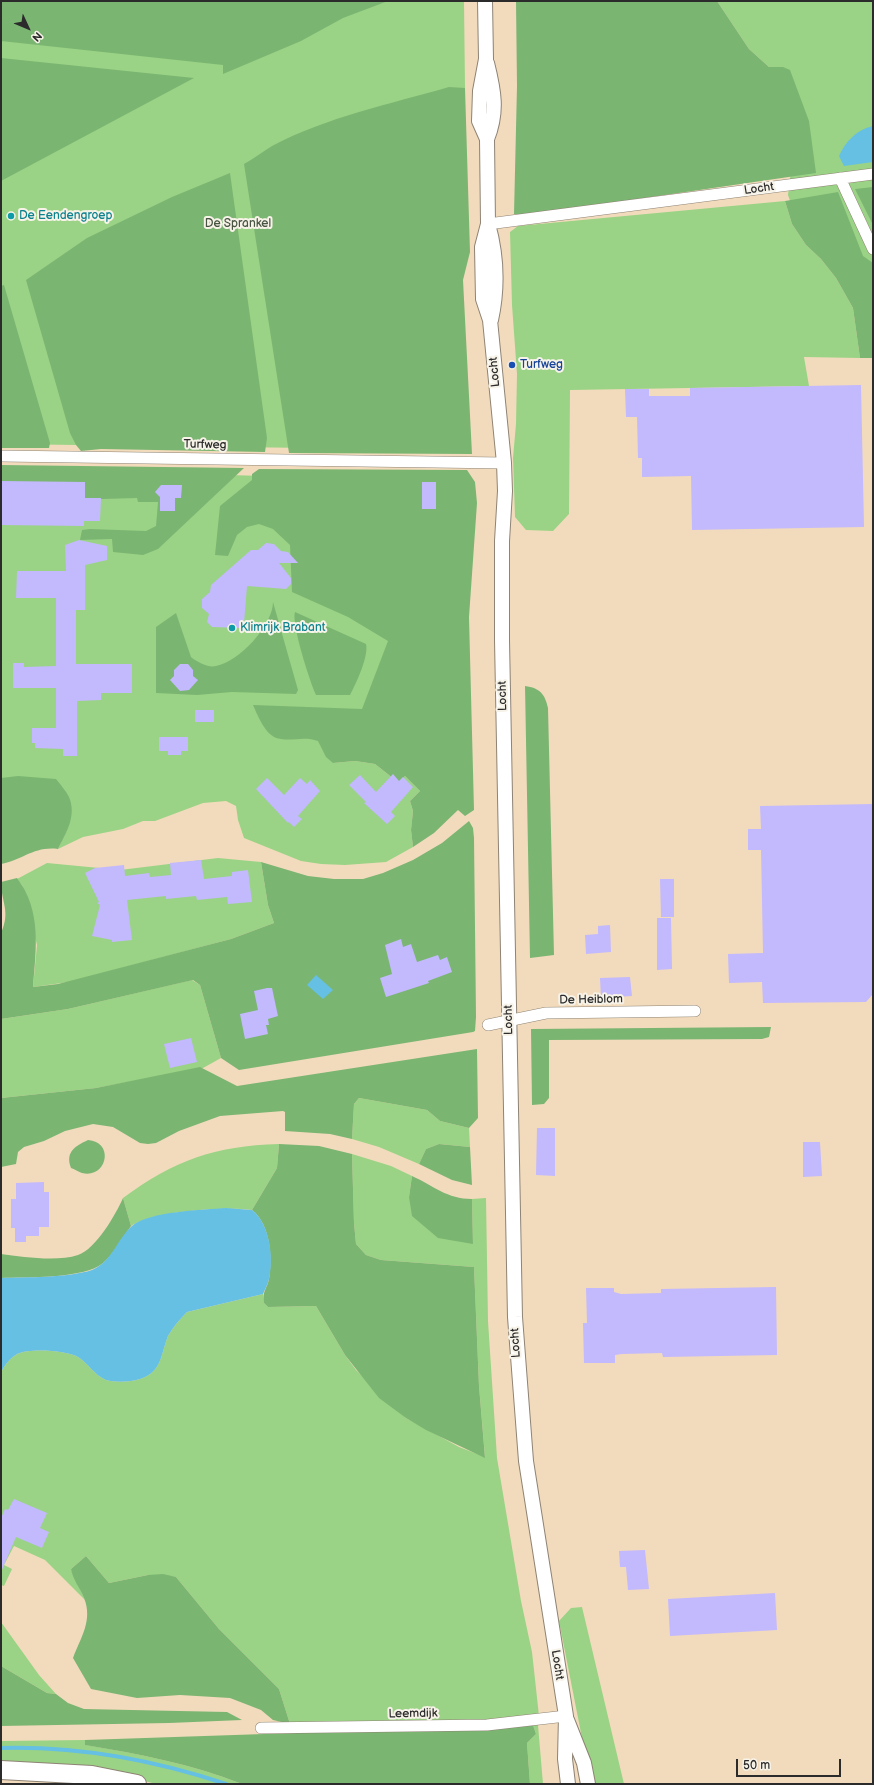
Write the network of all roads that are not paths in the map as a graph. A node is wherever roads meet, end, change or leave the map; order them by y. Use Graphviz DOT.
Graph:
graph roads {
  1 [pos="486,1"];
  2 [pos="873,174"];
  3 [pos="840,178"];
  4 [pos="488,224"];
  5 [pos="873,249"];
  6 [pos="1,456"];
  7 [pos="504,463"];
  8 [pos="695,1012"];
  9 [pos="509,1020"];
  10 [pos="488,1025"];
  11 [pos="566,1716"];
  12 [pos="261,1728"];
  13 [pos="1,1770"];
  14 [pos="137,1784"];
  15 [pos="568,1784"];
  16 [pos="588,1784"];
  1 -- 4 [label="street"];
  2 -- 3 [label="street, Locht"];
  3 -- 4 [label="street, Locht"];
  3 -- 5 [label="street"];
  4 -- 7 [label="street, Locht"];
  6 -- 7 [label="street, Turfweg"];
  7 -- 9 [label="street, Locht"];
  8 -- 9 [label="street, De Heiblom"];
  9 -- 10 [label="street, De Heiblom"];
  9 -- 11 [label="street, Locht"];
  11 -- 12 [label="street, Leemdijk"];
  11 -- 15 [label="street, Locht"];
  11 -- 16 [label="street, Locht"];
  13 -- 14 [label="main road"];
}
